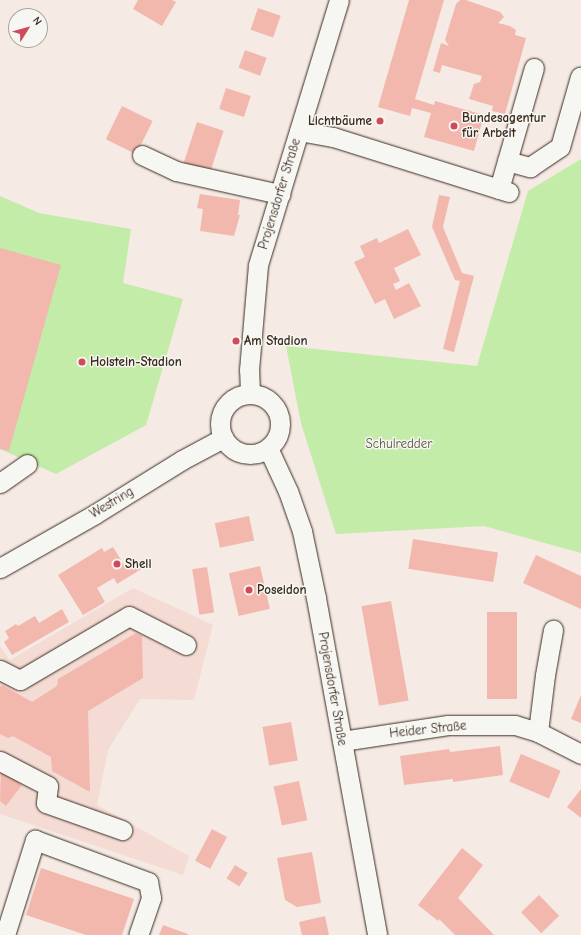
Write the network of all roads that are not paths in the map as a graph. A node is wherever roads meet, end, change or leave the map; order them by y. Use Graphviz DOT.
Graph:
graph roads {
  1 [pos="339,0"];
  2 [pos="534,68"];
  3 [pos="580,77"];
  4 [pos="299,131"];
  5 [pos="142,155"];
  6 [pos="507,161"];
  7 [pos="280,194"];
  8 [pos="250,394"];
  9 [pos="223,438"];
  10 [pos="268,448"];
  11 [pos="27,464"];
  12 [pos="0,483"];
  13 [pos="0,568"];
  14 [pos="553,630"];
  15 [pos="186,645"];
  16 [pos="0,670"];
  17 [pos="538,732"];
  18 [pos="342,740"];
  19 [pos="581,754"];
  20 [pos="0,761"];
  21 [pos="122,830"];
  22 [pos="7,934"];
  23 [pos="138,935"];
  24 [pos="377,935"];
  1 -- 4 [label="street, Projensdorfer Straße"];
  2 -- 6 [label="street"];
  3 -- 6 [label="street"];
  4 -- 6 [label="street"];
  4 -- 7 [label="street, Projensdorfer Straße"];
  5 -- 7 [label="street"];
  7 -- 8 [label="street, Projensdorfer Straße"];
  8 -- 9 [label="street"];
  8 -- 10 [label="street"];
  9 -- 10 [label="street"];
  9 -- 13 [label="street, Westring"];
  10 -- 18 [label="street, Projensdorfer Straße"];
  11 -- 12 [label="street"];
  14 -- 17 [label="street"];
  15 -- 16 [label="street"];
  17 -- 18 [label="street, Heider Straße"];
  17 -- 19 [label="street, Heider Straße"];
  18 -- 24 [label="street, Projensdorfer Straße"];
  20 -- 21 [label="street"];
  22 -- 23 [label="street"];
}
